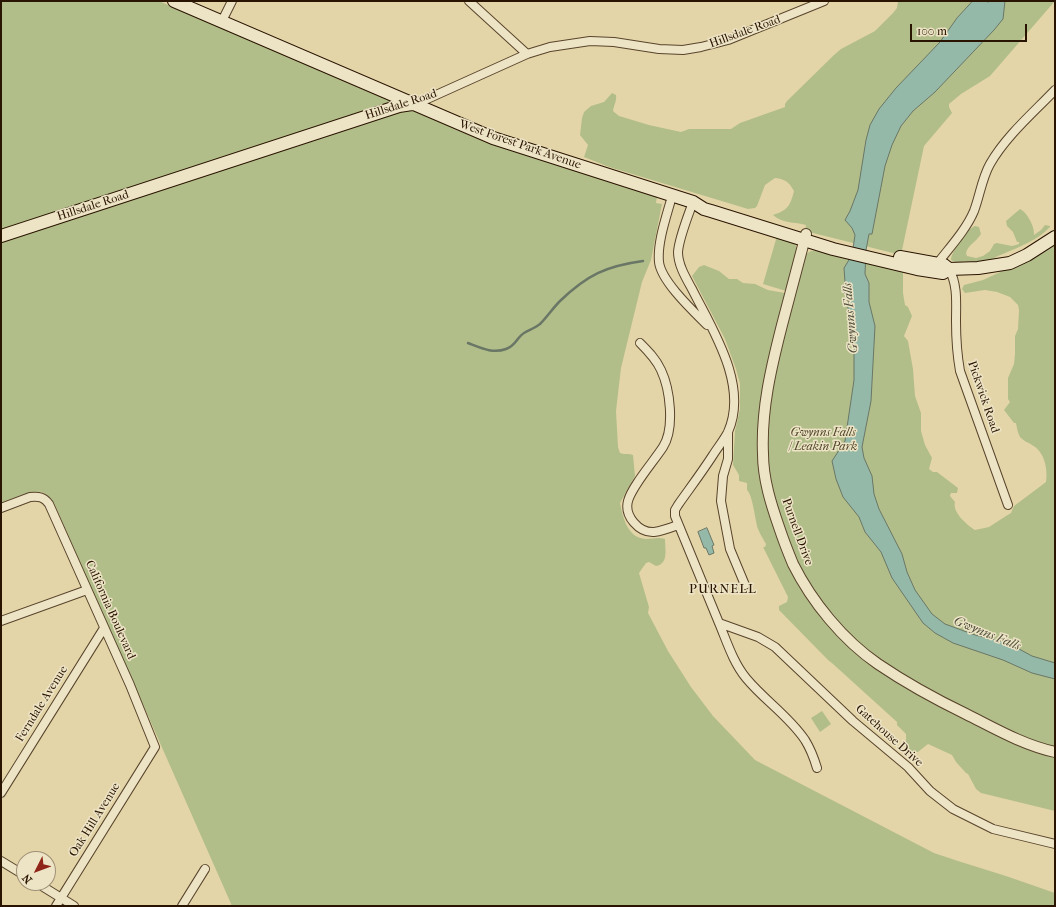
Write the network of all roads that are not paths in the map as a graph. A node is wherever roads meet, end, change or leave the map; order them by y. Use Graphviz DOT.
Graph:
graph roads {
  1 [pos="174,1"];
  2 [pos="232,1"];
  3 [pos="469,1"];
  4 [pos="824,1"];
  5 [pos="222,21"];
  6 [pos="527,54"];
  7 [pos="1055,90"];
  8 [pos="412,104"];
  9 [pos="672,196"];
  10 [pos="693,202"];
  11 [pos="1055,228"];
  12 [pos="1,236"];
  13 [pos="805,237"];
  14 [pos="1055,237"];
  15 [pos="886,258"];
  16 [pos="937,264"];
  17 [pos="996,265"];
  18 [pos="949,269"];
  19 [pos="713,332"];
  20 [pos="640,343"];
  21 [pos="728,432"];
  22 [pos="1008,505"];
  23 [pos="1,508"];
  24 [pos="678,525"];
  25 [pos="745,585"];
  26 [pos="87,590"];
  27 [pos="1,621"];
  28 [pos="719,623"];
  29 [pos="104,628"];
  30 [pos="155,747"];
  31 [pos="1055,752"];
  32 [pos="817,768"];
  33 [pos="1,793"];
  34 [pos="1055,844"];
  35 [pos="1,861"];
  36 [pos="205,869"];
  37 [pos="16,870"];
  38 [pos="50,891"];
  39 [pos="61,898"];
  40 [pos="56,906"];
  41 [pos="74,906"];
  42 [pos="182,906"];
  1 -- 5 [label="main road, West Forest Park Avenue"];
  2 -- 5 [label="street"];
  3 -- 6 [label="street"];
  4 -- 6 [label="street, Hillsdale Road"];
  5 -- 8 [label="main road, West Forest Park Avenue"];
  6 -- 8 [label="street, Hillsdale Road"];
  7 -- 16 [label="street"];
  8 -- 9 [label="main road, West Forest Park Avenue"];
  8 -- 12 [label="main road, Hillsdale Road"];
  9 -- 10 [label="main road, West Forest Park Avenue"];
  9 -- 19 [label="street"];
  10 -- 13 [label="main road, West Forest Park Avenue"];
  10 -- 19 [label="street"];
  11 -- 17 [label="main road"];
  13 -- 15 [label="main road, West Forest Park Avenue"];
  13 -- 31 [label="street, Purnell Drive"];
  14 -- 17 [label="main road"];
  15 -- 16 [label="main road"];
  15 -- 18 [label="main road"];
  16 -- 18 [label="main road"];
  17 -- 18 [label="main road"];
  18 -- 22 [label="street, Pickwick Road"];
  19 -- 21 [label="street"];
  20 -- 24 [label="street"];
  21 -- 24 [label="street"];
  21 -- 25 [label="street"];
  23 -- 26 [label="street, California Boulevard"];
  24 -- 28 [label="street"];
  26 -- 27 [label="street"];
  26 -- 29 [label="street, California Boulevard"];
  28 -- 32 [label="street"];
  28 -- 34 [label="street, Gatehouse Drive"];
  29 -- 30 [label="street, California Boulevard"];
  29 -- 33 [label="street, Ferndale Avenue"];
  30 -- 39 [label="street, Oak Hill Avenue"];
  35 -- 37 [label="street"];
  36 -- 42 [label="street"];
  38 -- 39 [label="street"];
  39 -- 40 [label="street, Oak Hill Avenue"];
  39 -- 41 [label="street"];
}
